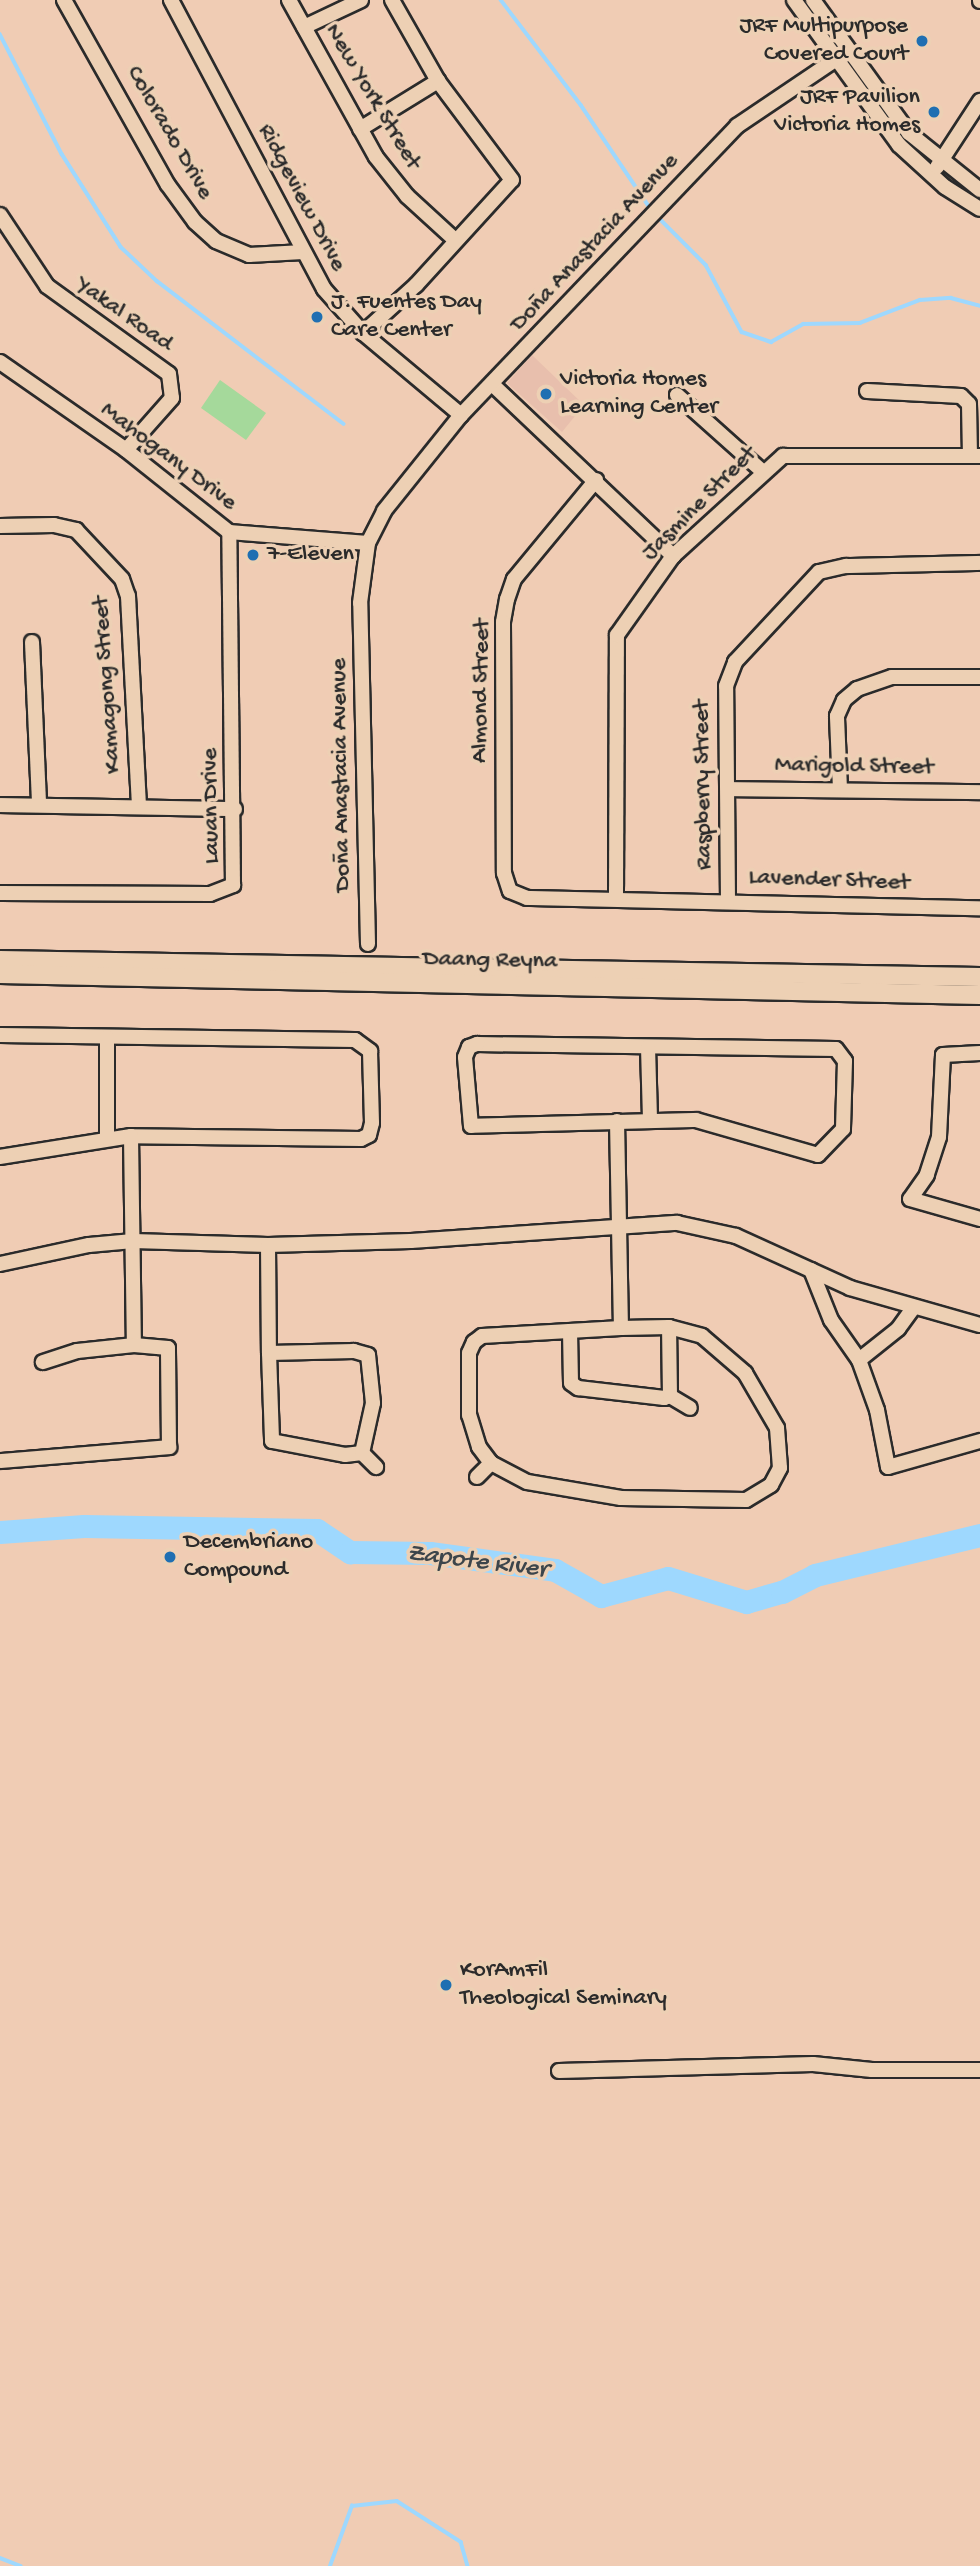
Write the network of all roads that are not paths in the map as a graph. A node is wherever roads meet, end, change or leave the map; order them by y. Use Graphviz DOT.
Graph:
graph roads {
  1 [pos="64,0"];
  2 [pos="171,0"];
  3 [pos="289,0"];
  4 [pos="361,0"];
  5 [pos="392,0"];
  6 [pos="794,0"];
  7 [pos="813,0"];
  8 [pos="304,27"];
  9 [pos="848,51"];
  10 [pos="835,60"];
  11 [pos="438,81"];
  12 [pos="980,101"];
  13 [pos="359,129"];
  14 [pos="940,161"];
  15 [pos="932,175"];
  16 [pos="980,190"];
  17 [pos="980,209"];
  18 [pos="0,215"];
  19 [pos="455,240"];
  20 [pos="303,252"];
  21 [pos="363,333"];
  22 [pos="0,362"];
  23 [pos="12,372"];
  24 [pos="0,382"];
  25 [pos="492,384"];
  26 [pos="867,391"];
  27 [pos="677,396"];
  28 [pos="461,415"];
  29 [pos="127,450"];
  30 [pos="975,456"];
  31 [pos="762,472"];
  32 [pos="596,480"];
  33 [pos="0,526"];
  34 [pos="229,532"];
  35 [pos="368,542"];
  36 [pos="673,556"];
  37 [pos="980,564"];
  38 [pos="32,642"];
  39 [pos="980,677"];
  40 [pos="729,789"];
  41 [pos="840,789"];
  42 [pos="980,792"];
  43 [pos="0,805"];
  44 [pos="39,806"];
  45 [pos="139,807"];
  46 [pos="235,809"];
  47 [pos="510,891"];
  48 [pos="0,893"];
  49 [pos="617,899"];
  50 [pos="728,901"];
  51 [pos="980,908"];
  52 [pos="368,944"];
  53 [pos="0,960"];
  54 [pos="0,974"];
  55 [pos="375,975"];
  56 [pos="980,977"];
  57 [pos="980,995"];
  58 [pos="0,1035"];
  59 [pos="107,1037"];
  60 [pos="648,1047"];
  61 [pos="980,1053"];
  62 [pos="650,1119"];
  63 [pos="617,1121"];
  64 [pos="131,1136"];
  65 [pos="107,1138"];
  66 [pos="0,1157"];
  67 [pos="980,1219"];
  68 [pos="618,1224"];
  69 [pos="133,1241"];
  70 [pos="268,1245"];
  71 [pos="0,1264"];
  72 [pos="811,1270"];
  73 [pos="913,1308"];
  74 [pos="980,1325"];
  75 [pos="669,1327"];
  76 [pos="621,1328"];
  77 [pos="570,1331"];
  78 [pos="134,1345"];
  79 [pos="269,1353"];
  80 [pos="859,1360"];
  81 [pos="44,1362"];
  82 [pos="670,1396"];
  83 [pos="690,1408"];
  84 [pos="980,1441"];
  85 [pos="362,1453"];
  86 [pos="0,1461"];
  87 [pos="491,1463"];
  88 [pos="376,1467"];
  89 [pos="477,1477"];
  90 [pos="980,2070"];
  91 [pos="559,2071"];
  1 -- 20 [label="street, Colorado Drive"];
  2 -- 20 [label="street, Ridgeview Drive"];
  3 -- 8 [label="street, New York Street"];
  4 -- 8 [label="street"];
  5 -- 11 [label="street"];
  6 -- 10 [label="street"];
  7 -- 9 [label="street"];
  8 -- 13 [label="street, New York Street"];
  9 -- 10 [label="street, Doña Anastacia Avenue"];
  9 -- 14 [label="street"];
  10 -- 15 [label="street"];
  10 -- 25 [label="street, Doña Anastacia Avenue"];
  11 -- 13 [label="street"];
  11 -- 19 [label="street"];
  12 -- 14 [label="street"];
  13 -- 19 [label="street, New York Street"];
  14 -- 15 [label="street"];
  14 -- 16 [label="street"];
  15 -- 17 [label="street"];
  18 -- 29 [label="street, Yakal Road"];
  19 -- 21 [label="street"];
  20 -- 21 [label="street, Ridgeview Drive"];
  21 -- 28 [label="street, Ridgeview Drive"];
  22 -- 23 [label="street, Mahogany Drive"];
  23 -- 24 [label="street"];
  23 -- 29 [label="street, Mahogany Drive"];
  25 -- 28 [label="street, Doña Anastacia Avenue"];
  25 -- 32 [label="street"];
  26 -- 30 [label="street"];
  27 -- 31 [label="street"];
  28 -- 35 [label="street, Doña Anastacia Avenue"];
  29 -- 34 [label="street, Mahogany Drive"];
  30 -- 31 [label="street, Jasmine Street"];
  31 -- 36 [label="street, Jasmine Street"];
  32 -- 36 [label="street"];
  32 -- 47 [label="street, Almond Street"];
  33 -- 45 [label="street, Kamagong Street"];
  34 -- 35 [label="street, Mahogany Drive"];
  34 -- 46 [label="street, Lauan Drive"];
  35 -- 52 [label="street, Doña Anastacia Avenue"];
  36 -- 49 [label="street, Jasmine Street"];
  37 -- 40 [label="street, Raspberry Street"];
  38 -- 44 [label="street"];
  39 -- 41 [label="street"];
  40 -- 41 [label="street, Marigold Street"];
  40 -- 50 [label="street, Raspberry Street"];
  41 -- 42 [label="street, Marigold Street"];
  43 -- 44 [label="street"];
  44 -- 45 [label="street"];
  45 -- 46 [label="street"];
  46 -- 48 [label="street, Lauan Drive"];
  47 -- 49 [label="street, Lavender Street"];
  49 -- 50 [label="street, Lavender Street"];
  50 -- 51 [label="street, Lavender Street"];
  53 -- 55 [label="main road, Daang Reyna"];
  54 -- 55 [label="main road, Daang Reyna"];
  55 -- 56 [label="main road, Daang Reyna"];
  55 -- 57 [label="main road, Daang Reyna"];
  58 -- 59 [label="street"];
  59 -- 64 [label="street"];
  59 -- 65 [label="street"];
  60 -- 62 [label="street"];
  60 -- 62 [label="street"];
  60 -- 63 [label="street"];
  61 -- 67 [label="street"];
  62 -- 63 [label="street"];
  63 -- 68 [label="street"];
  64 -- 65 [label="street"];
  64 -- 69 [label="street"];
  65 -- 66 [label="street"];
  68 -- 70 [label="street"];
  68 -- 72 [label="street"];
  68 -- 76 [label="street"];
  69 -- 70 [label="street"];
  69 -- 71 [label="street"];
  69 -- 78 [label="street"];
  70 -- 79 [label="street"];
  72 -- 73 [label="street"];
  72 -- 80 [label="street"];
  73 -- 74 [label="street"];
  73 -- 80 [label="street"];
  75 -- 76 [label="street"];
  75 -- 82 [label="street"];
  75 -- 87 [label="street"];
  76 -- 77 [label="street"];
  77 -- 82 [label="street"];
  77 -- 87 [label="street"];
  78 -- 81 [label="street"];
  78 -- 86 [label="street"];
  79 -- 85 [label="street"];
  79 -- 85 [label="street"];
  80 -- 84 [label="street"];
  82 -- 83 [label="street"];
  85 -- 88 [label="street"];
  87 -- 89 [label="street"];
  90 -- 91 [label="street"];
}
